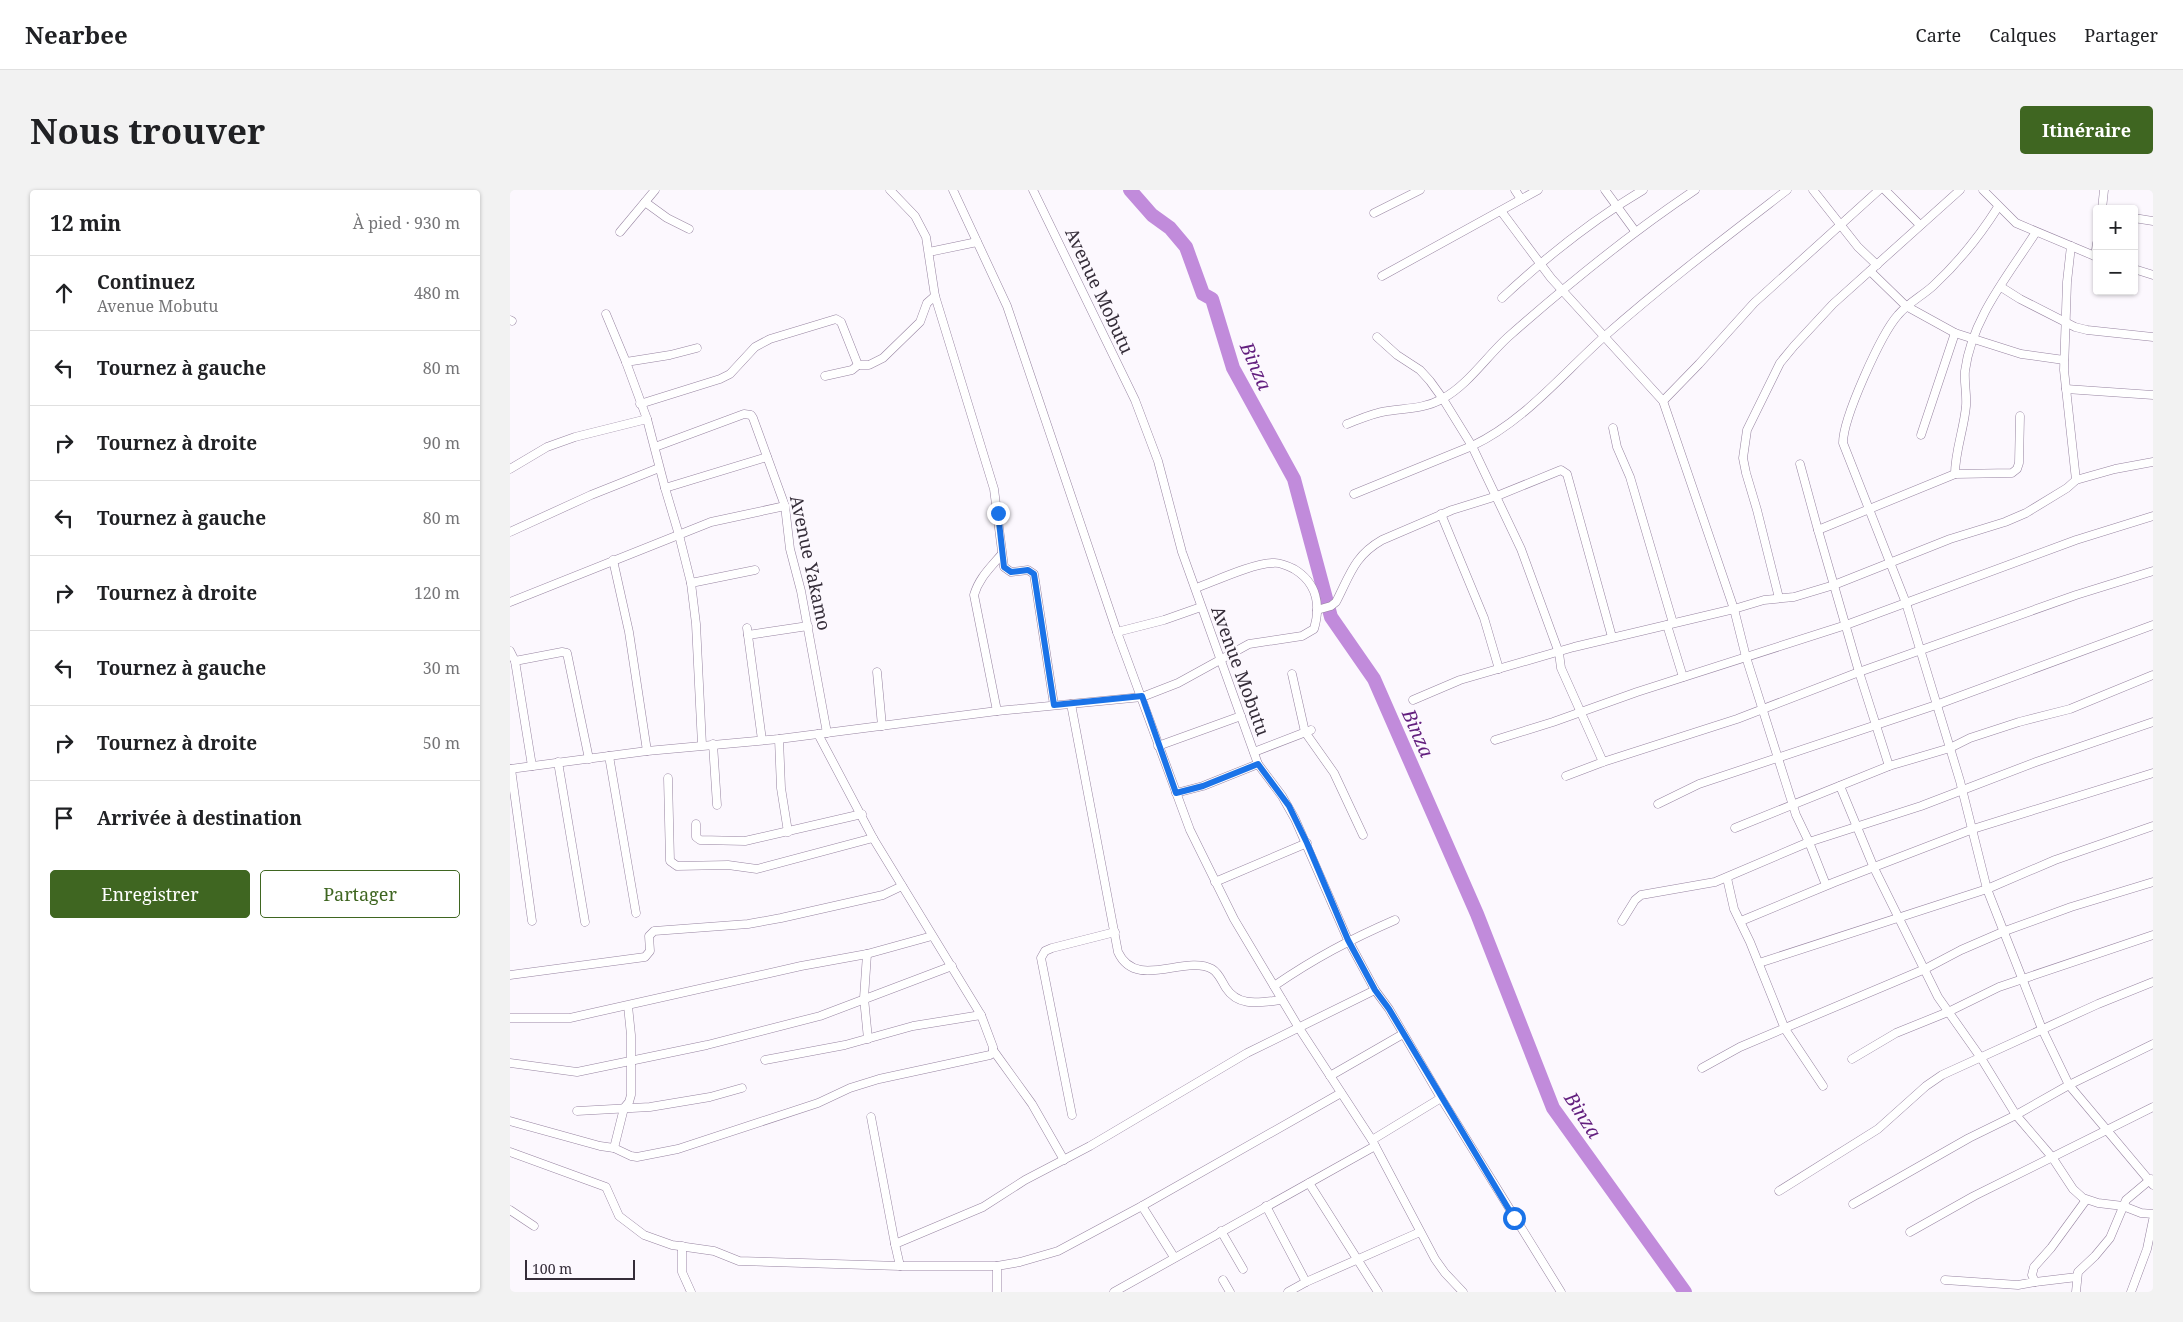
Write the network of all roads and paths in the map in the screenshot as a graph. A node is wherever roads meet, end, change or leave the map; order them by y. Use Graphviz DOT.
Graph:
graph roads {
  1 [pos="655,190"];
  2 [pos="890,190"];
  3 [pos="953,190"];
  4 [pos="1033,190"];
  5 [pos="1420,190"];
  6 [pos="1515,190"];
  7 [pos="1538,190"];
  8 [pos="1605,190"];
  9 [pos="1644,190"];
  10 [pos="1695,190"];
  11 [pos="1787,190"];
  12 [pos="1813,190"];
  13 [pos="1880,190"];
  14 [pos="1885,190"];
  15 [pos="1960,190"];
  16 [pos="1984,190"];
  17 [pos="2104,190"];
  18 [pos="1521,199"];
  19 [pos="645,202"];
  20 [pos="2102,205"];
  21 [pos="1616,206"];
  22 [pos="1998,207"];
  23 [pos="1501,210"];
  24 [pos="1374,214"];
  25 [pos="2138,219"];
  26 [pos="2153,221"];
  27 [pos="1920,225"];
  28 [pos="1840,226"];
  29 [pos="689,229"];
  30 [pos="1635,231"];
  31 [pos="620,232"];
  32 [pos="2036,232"];
  33 [pos="977,242"];
  34 [pos="2071,246"];
  35 [pos="929,252"];
  36 [pos="2093,255"];
  37 [pos="1540,263"];
  38 [pos="1876,265"];
  39 [pos="2138,270"];
  40 [pos="1870,271"];
  41 [pos="2153,274"];
  42 [pos="1382,276"];
  43 [pos="2001,287"];
  44 [pos="1562,291"];
  45 [pos="935,296"];
  46 [pos="1502,298"];
  47 [pos="1906,306"];
  48 [pos="606,314"];
  49 [pos="2066,323"];
  50 [pos="1955,333"];
  51 [pos="1605,336"];
  52 [pos="1377,337"];
  53 [pos="2153,337"];
  54 [pos="1973,339"];
  55 [pos="697,348"];
  56 [pos="2064,360"];
  57 [pos="626,362"];
  58 [pos="858,366"];
  59 [pos="825,376"];
  60 [pos="2066,389"];
  61 [pos="2153,395"];
  62 [pos="1443,399"];
  63 [pos="1662,401"];
  64 [pos="640,404"];
  65 [pos="2020,416"];
  66 [pos="647,419"];
  67 [pos="1347,424"];
  68 [pos="1613,428"];
  69 [pos="1921,435"];
  70 [pos="1472,446"];
  71 [pos="655,447"];
  72 [pos="768,457"];
  73 [pos="2153,462"];
  74 [pos="1800,464"];
  75 [pos="659,468"];
  76 [pos="510,469"];
  77 [pos="1955,474"];
  78 [pos="2076,480"];
  79 [pos="665,488"];
  80 [pos="1354,494"];
  81 [pos="1496,496"];
  82 [pos="785,506"];
  83 [pos="1870,509"];
  84 [pos="1441,514"];
  85 [pos="2153,516"];
  86 [pos="1818,530"];
  87 [pos="510,532"];
  88 [pos="680,534"];
  89 [pos="1001,555"];
  90 [pos="613,560"];
  91 [pos="1890,564"];
  92 [pos="755,570"];
  93 [pos="2153,571"];
  94 [pos="691,583"];
  95 [pos="1834,585"];
  96 [pos="1196,588"];
  97 [pos="1779,598"];
  98 [pos="510,602"];
  99 [pos="1906,603"];
  100 [pos="1201,607"];
  101 [pos="1734,609"];
  102 [pos="1319,610"];
  103 [pos="1670,624"];
  104 [pos="1846,624"];
  105 [pos="2153,625"];
  106 [pos="808,626"];
  107 [pos="1117,632"];
  108 [pos="1612,637"];
  109 [pos="1920,650"];
  110 [pos="510,651"];
  111 [pos="1559,653"];
  112 [pos="1746,656"];
  113 [pos="1221,660"];
  114 [pos="515,661"];
  115 [pos="1499,669"];
  116 [pos="877,672"];
  117 [pos="1859,672"];
  118 [pos="1292,674"];
  119 [pos="2153,675"];
  120 [pos="1683,677"];
  121 [pos="1142,696"];
  122 [pos="1413,700"];
  123 [pos="1071,704"];
  124 [pos="1054,705"];
  125 [pos="1936,705"];
  126 [pos="1762,710"];
  127 [pos="997,711"];
  128 [pos="1582,712"];
  129 [pos="1241,716"];
  130 [pos="2153,722"];
  131 [pos="1876,724"];
  132 [pos="882,726"];
  133 [pos="1308,731"];
  134 [pos="827,733"];
  135 [pos="818,734"];
  136 [pos="779,739"];
  137 [pos="762,740"];
  138 [pos="1495,740"];
  139 [pos="713,744"];
  140 [pos="702,745"];
  141 [pos="1158,746"];
  142 [pos="1950,748"];
  143 [pos="647,751"];
  144 [pos="1254,752"];
  145 [pos="609,756"];
  146 [pos="1778,758"];
  147 [pos="589,759"];
  148 [pos="558,762"];
  149 [pos="1603,762"];
  150 [pos="1258,764"];
  151 [pos="532,766"];
  152 [pos="1889,766"];
  153 [pos="511,769"];
  154 [pos="2153,773"];
  155 [pos="1566,776"];
  156 [pos="668,778"];
  157 [pos="1840,786"];
  158 [pos="1962,790"];
  159 [pos="1176,793"];
  160 [pos="1658,804"];
  161 [pos="717,805"];
  162 [pos="1793,805"];
  163 [pos="862,814"];
  164 [pos="696,824"];
  165 [pos="2153,826"];
  166 [pos="1735,828"];
  167 [pos="1858,828"];
  168 [pos="1972,829"];
  169 [pos="788,832"];
  170 [pos="1363,835"];
  171 [pos="873,838"];
  172 [pos="1809,842"];
  173 [pos="1307,843"];
  174 [pos="1874,868"];
  175 [pos="1726,878"];
  176 [pos="1215,882"];
  177 [pos="2153,882"];
  178 [pos="1826,885"];
  179 [pos="902,886"];
  180 [pos="1988,889"];
  181 [pos="636,913"];
  182 [pos="1899,918"];
  183 [pos="532,920"];
  184 [pos="1395,920"];
  185 [pos="1741,921"];
  186 [pos="585,922"];
  187 [pos="1622,922"];
  188 [pos="2004,931"];
  189 [pos="1115,932"];
  190 [pos="2153,934"];
  191 [pos="932,936"];
  192 [pos="1348,940"];
  193 [pos="867,954"];
  194 [pos="1759,963"];
  195 [pos="952,966"];
  196 [pos="1925,970"];
  197 [pos="510,975"];
  198 [pos="2022,981"];
  199 [pos="2153,982"];
  200 [pos="1274,986"];
  201 [pos="1375,990"];
  202 [pos="864,998"];
  203 [pos="1282,1000"];
  204 [pos="628,1006"];
  205 [pos="1948,1012"];
  206 [pos="981,1015"];
  207 [pos="510,1018"];
  208 [pos="1299,1028"];
  209 [pos="1785,1029"];
  210 [pos="2042,1029"];
  211 [pos="1403,1034"];
  212 [pos="868,1039"];
  213 [pos="2153,1044"];
  214 [pos="993,1050"];
  215 [pos="1981,1058"];
  216 [pos="631,1059"];
  217 [pos="1852,1059"];
  218 [pos="766,1060"];
  219 [pos="510,1063"];
  220 [pos="1702,1068"];
  221 [pos="1330,1076"];
  222 [pos="2069,1085"];
  223 [pos="1822,1086"];
  224 [pos="742,1088"];
  225 [pos="1341,1093"];
  226 [pos="1441,1098"];
  227 [pos="2153,1107"];
  228 [pos="624,1108"];
  229 [pos="577,1111"];
  230 [pos="1072,1115"];
  231 [pos="2016,1115"];
  232 [pos="871,1118"];
  233 [pos="510,1121"];
  234 [pos="2107,1131"];
  235 [pos="1374,1143"];
  236 [pos="614,1148"];
  237 [pos="510,1152"];
  238 [pos="2052,1157"];
  239 [pos="1064,1160"];
  240 [pos="2151,1181"];
  241 [pos="1308,1183"];
  242 [pos="1779,1191"];
  243 [pos="2086,1200"];
  244 [pos="1853,1204"];
  245 [pos="1142,1206"];
  246 [pos="1266,1206"];
  247 [pos="2123,1206"];
  248 [pos="510,1210"];
  249 [pos="2153,1214"];
  250 [pos="2153,1220"];
  251 [pos="534,1226"];
  252 [pos="1221,1231"];
  253 [pos="1420,1232"];
  254 [pos="1910,1232"];
  255 [pos="895,1244"];
  256 [pos="682,1246"];
  257 [pos="1174,1257"];
  258 [pos="1358,1259"];
  259 [pos="900,1266"];
  260 [pos="997,1266"];
  261 [pos="1243,1270"];
  262 [pos="2077,1278"];
  263 [pos="1223,1280"];
  264 [pos="1945,1280"];
  265 [pos="1306,1282"];
  266 [pos="2035,1282"];
  267 [pos="1297,1290"];
  268 [pos="691,1292"];
  269 [pos="997,1292"];
  270 [pos="1114,1292"];
  271 [pos="1230,1292"];
  272 [pos="1288,1292"];
  273 [pos="1378,1292"];
  274 [pos="1463,1292"];
  275 [pos="1561,1292"];
  276 [pos="2076,1292"];
  277 [pos="2131,1292"];
  1 -- 19 [label="street"];
  2 -- 35 [label="street"];
  3 -- 33 [label="street"];
  4 -- 96 [label="street, Avenue Mobutu"];
  5 -- 24 [label="street"];
  6 -- 18 [label="street"];
  7 -- 18 [label="street"];
  8 -- 21 [label="street"];
  9 -- 21 [label="street"];
  10 -- 30 [label="street"];
  11 -- 51 [label="street"];
  12 -- 28 [label="street"];
  13 -- 28 [label="street"];
  14 -- 27 [label="street"];
  15 -- 27 [label="street"];
  16 -- 22 [label="street"];
  17 -- 20 [label="street"];
  18 -- 23 [label="street"];
  19 -- 29 [label="street"];
  19 -- 31 [label="street"];
  21 -- 30 [label="street"];
  21 -- 37 [label="street"];
  22 -- 32 [label="street"];
  22 -- 47 [label="street"];
  23 -- 37 [label="street"];
  23 -- 42 [label="street"];
  25 -- 26 [label="street"];
  27 -- 38 [label="street"];
  28 -- 38 [label="street"];
  28 -- 63 [label="street"];
  30 -- 44 [label="street"];
  32 -- 34 [label="street"];
  32 -- 43 [label="street"];
  33 -- 35 [label="street"];
  33 -- 107 [label="street"];
  34 -- 36 [label="street"];
  34 -- 49 [label="street"];
  35 -- 45 [label="street"];
  37 -- 44 [label="street"];
  37 -- 46 [label="street"];
  38 -- 40 [label="street"];
  39 -- 41 [label="street"];
  40 -- 47 [label="street"];
  40 -- 97 [label="street"];
  43 -- 49 [label="street"];
  43 -- 54 [label="street"];
  44 -- 51 [label="street"];
  44 -- 62 [label="street"];
  45 -- 58 [label="street"];
  45 -- 89 [label="street"];
  47 -- 50 [label="street"];
  47 -- 83 [label="street"];
  48 -- 57 [label="street"];
  49 -- 53 [label="street"];
  49 -- 56 [label="street"];
  50 -- 54 [label="street"];
  50 -- 69 [label="street"];
  51 -- 63 [label="street"];
  51 -- 70 [label="street"];
  52 -- 62 [label="street"];
  54 -- 56 [label="street"];
  54 -- 77 [label="street"];
  55 -- 57 [label="street"];
  56 -- 60 [label="street"];
  57 -- 64 [label="street"];
  58 -- 59 [label="street"];
  58 -- 64 [label="street"];
  60 -- 61 [label="street"];
  60 -- 78 [label="street"];
  62 -- 67 [label="street"];
  62 -- 70 [label="street"];
  63 -- 101 [label="street"];
  64 -- 66 [label="street"];
  65 -- 77 [label="street"];
  66 -- 71 [label="street"];
  66 -- 76 [label="street"];
  68 -- 103 [label="street"];
  70 -- 80 [label="street"];
  70 -- 81 [label="street"];
  71 -- 72 [label="street, Avenue Yakamo"];
  71 -- 75 [label="street"];
  72 -- 79 [label="street"];
  72 -- 82 [label="street, Avenue Yakamo"];
  73 -- 78 [label="street"];
  74 -- 86 [label="street"];
  75 -- 79 [label="street"];
  75 -- 87 [label="street"];
  77 -- 83 [label="street"];
  78 -- 91 [label="street"];
  79 -- 88 [label="street"];
  81 -- 84 [label="street"];
  81 -- 108 [label="street"];
  81 -- 111 [label="street"];
  82 -- 88 [label="street"];
  82 -- 106 [label="street, Avenue Yakamo"];
  83 -- 86 [label="street"];
  83 -- 91 [label="street"];
  84 -- 102 [label="street"];
  84 -- 115 [label="street"];
  85 -- 99 [label="street"];
  86 -- 95 [label="street"];
  88 -- 90 [label="street"];
  88 -- 94 [label="street"];
  89 -- 124 [label="street"];
  89 -- 127 [label="street"];
  90 -- 98 [label="street"];
  90 -- 143 [label="street"];
  91 -- 95 [label="street"];
  91 -- 99 [label="street"];
  92 -- 94 [label="street"];
  93 -- 109 [label="street"];
  94 -- 140 [label="street"];
  95 -- 97 [label="street"];
  95 -- 104 [label="street"];
  96 -- 100 [label="street, Avenue Mobutu"];
  96 -- 102 [label="street"];
  97 -- 101 [label="street"];
  99 -- 104 [label="street"];
  99 -- 109 [label="street"];
  100 -- 107 [label="street"];
  100 -- 113 [label="street, Avenue Mobutu"];
  101 -- 103 [label="street"];
  101 -- 112 [label="street"];
  102 -- 113 [label="street"];
  103 -- 108 [label="street"];
  103 -- 120 [label="street"];
  104 -- 112 [label="street"];
  104 -- 117 [label="street"];
  105 -- 125 [label="street"];
  106 -- 134 [label="street, Avenue Yakamo"];
  106 -- 137 [label="street"];
  107 -- 121 [label="street"];
  108 -- 111 [label="street"];
  109 -- 117 [label="street"];
  109 -- 125 [label="street"];
  110 -- 114 [label="street"];
  111 -- 115 [label="street"];
  111 -- 128 [label="street"];
  112 -- 120 [label="street"];
  112 -- 126 [label="street"];
  113 -- 121 [label="street"];
  113 -- 129 [label="street, Avenue Mobutu"];
  114 -- 147 [label="street"];
  114 -- 151 [label="street"];
  115 -- 122 [label="street"];
  116 -- 132 [label="street"];
  117 -- 126 [label="street"];
  117 -- 131 [label="street"];
  118 -- 133 [label="street"];
  119 -- 142 [label="street"];
  120 -- 128 [label="street"];
  121 -- 123 [label="street"];
  121 -- 141 [label="street"];
  123 -- 124 [label="street"];
  123 -- 189 [label="street"];
  124 -- 127 [label="street"];
  125 -- 131 [label="street"];
  125 -- 142 [label="street"];
  126 -- 146 [label="street"];
  126 -- 149 [label="street"];
  127 -- 132 [label="street"];
  128 -- 138 [label="street"];
  128 -- 149 [label="street"];
  129 -- 141 [label="street"];
  129 -- 144 [label="street, Avenue Mobutu"];
  130 -- 158 [label="street"];
  131 -- 146 [label="street"];
  131 -- 152 [label="street"];
  132 -- 134 [label="street"];
  133 -- 144 [label="street"];
  133 -- 170 [label="street"];
  134 -- 135 [label="street"];
  135 -- 136 [label="street"];
  135 -- 163 [label="street"];
  136 -- 137 [label="street"];
  136 -- 169 [label="street"];
  137 -- 139 [label="street"];
  139 -- 140 [label="street"];
  139 -- 161 [label="street"];
  140 -- 143 [label="street"];
  141 -- 159 [label="street"];
  142 -- 152 [label="street"];
  142 -- 158 [label="street"];
  143 -- 145 [label="street"];
  144 -- 150 [label="street, Avenue Mobutu"];
  145 -- 147 [label="street"];
  145 -- 181 [label="street"];
  146 -- 160 [label="street"];
  146 -- 162 [label="street"];
  147 -- 148 [label="street"];
  148 -- 151 [label="street"];
  148 -- 186 [label="street"];
  149 -- 155 [label="street"];
  150 -- 159 [label="street"];
  150 -- 173 [label="street, Avenue Mobutu"];
  151 -- 153 [label="street"];
  152 -- 157 [label="street"];
  153 -- 183 [label="street"];
  154 -- 168 [label="street"];
  156 -- 171 [label="street"];
  157 -- 162 [label="street"];
  157 -- 167 [label="street"];
  158 -- 167 [label="street"];
  158 -- 168 [label="street"];
  159 -- 176 [label="street"];
  162 -- 166 [label="street"];
  162 -- 172 [label="street"];
  163 -- 169 [label="street"];
  163 -- 171 [label="street"];
  164 -- 169 [label="street"];
  165 -- 180 [label="street"];
  167 -- 172 [label="street"];
  167 -- 174 [label="street"];
  168 -- 174 [label="street"];
  168 -- 180 [label="street"];
  171 -- 179 [label="street"];
  172 -- 175 [label="street"];
  172 -- 178 [label="street"];
  173 -- 176 [label="street"];
  173 -- 192 [label="street, Avenue Mobutu"];
  174 -- 178 [label="street"];
  174 -- 182 [label="street"];
  175 -- 185 [label="street"];
  175 -- 187 [label="street"];
  176 -- 200 [label="street"];
  177 -- 188 [label="street"];
  178 -- 185 [label="street"];
  179 -- 191 [label="street"];
  179 -- 197 [label="street"];
  180 -- 182 [label="street"];
  180 -- 188 [label="street"];
  182 -- 194 [label="street"];
  182 -- 196 [label="street"];
  184 -- 192 [label="street"];
  185 -- 194 [label="street"];
  188 -- 196 [label="street"];
  188 -- 198 [label="street"];
  189 -- 203 [label="street"];
  189 -- 230 [label="street"];
  190 -- 198 [label="street"];
  191 -- 193 [label="street"];
  191 -- 195 [label="street"];
  192 -- 200 [label="street"];
  192 -- 201 [label="street, Avenue Mobutu"];
  193 -- 202 [label="street"];
  193 -- 204 [label="street"];
  194 -- 209 [label="street"];
  195 -- 202 [label="street"];
  195 -- 206 [label="street"];
  196 -- 205 [label="street"];
  196 -- 209 [label="street"];
  198 -- 205 [label="street"];
  198 -- 210 [label="street"];
  199 -- 210 [label="street"];
  200 -- 203 [label="street"];
  201 -- 208 [label="street"];
  201 -- 211 [label="street, Avenue Mobutu"];
  202 -- 212 [label="street"];
  202 -- 216 [label="street"];
  203 -- 208 [label="street"];
  204 -- 207 [label="street"];
  204 -- 216 [label="street"];
  205 -- 215 [label="street"];
  205 -- 217 [label="street"];
  206 -- 212 [label="street"];
  206 -- 214 [label="street"];
  208 -- 221 [label="street"];
  208 -- 239 [label="street"];
  209 -- 220 [label="street"];
  209 -- 223 [label="street"];
  210 -- 215 [label="street"];
  210 -- 222 [label="street"];
  211 -- 221 [label="street"];
  211 -- 226 [label="street, Avenue Mobutu"];
  212 -- 218 [label="street"];
  213 -- 222 [label="street"];
  214 -- 236 [label="street"];
  214 -- 239 [label="street"];
  215 -- 231 [label="street"];
  215 -- 242 [label="street"];
  216 -- 219 [label="street"];
  216 -- 228 [label="street"];
  221 -- 225 [label="street"];
  222 -- 231 [label="street"];
  222 -- 234 [label="street"];
  224 -- 228 [label="street"];
  225 -- 235 [label="street"];
  225 -- 245 [label="street"];
  226 -- 235 [label="street"];
  226 -- 275 [label="street, Avenue Mobutu"];
  227 -- 234 [label="street"];
  228 -- 229 [label="street"];
  228 -- 236 [label="street"];
  231 -- 238 [label="street"];
  231 -- 244 [label="street"];
  232 -- 255 [label="street"];
  233 -- 236 [label="street"];
  234 -- 238 [label="street"];
  234 -- 240 [label="street"];
  235 -- 241 [label="street"];
  235 -- 253 [label="street"];
  237 -- 256 [label="street"];
  238 -- 243 [label="street"];
  238 -- 254 [label="street"];
  239 -- 255 [label="street"];
  240 -- 247 [label="street"];
  241 -- 246 [label="street"];
  241 -- 258 [label="street"];
  243 -- 247 [label="street"];
  243 -- 266 [label="street"];
  245 -- 257 [label="street"];
  245 -- 260 [label="street"];
  246 -- 252 [label="street"];
  246 -- 265 [label="street"];
  247 -- 249 [label="street"];
  247 -- 262 [label="street"];
  248 -- 251 [label="street"];
  250 -- 277 [label="street"];
  252 -- 257 [label="street"];
  252 -- 261 [label="street"];
  253 -- 258 [label="street"];
  253 -- 274 [label="street"];
  255 -- 259 [label="street"];
  256 -- 259 [label="street"];
  256 -- 268 [label="street"];
  257 -- 270 [label="street"];
  258 -- 265 [label="street"];
  258 -- 273 [label="street"];
  259 -- 260 [label="street"];
  260 -- 269 [label="street"];
  262 -- 266 [label="street"];
  262 -- 276 [label="street"];
  263 -- 271 [label="street"];
  264 -- 266 [label="street"];
  265 -- 267 [label="street"];
  267 -- 272 [label="street"];
}
